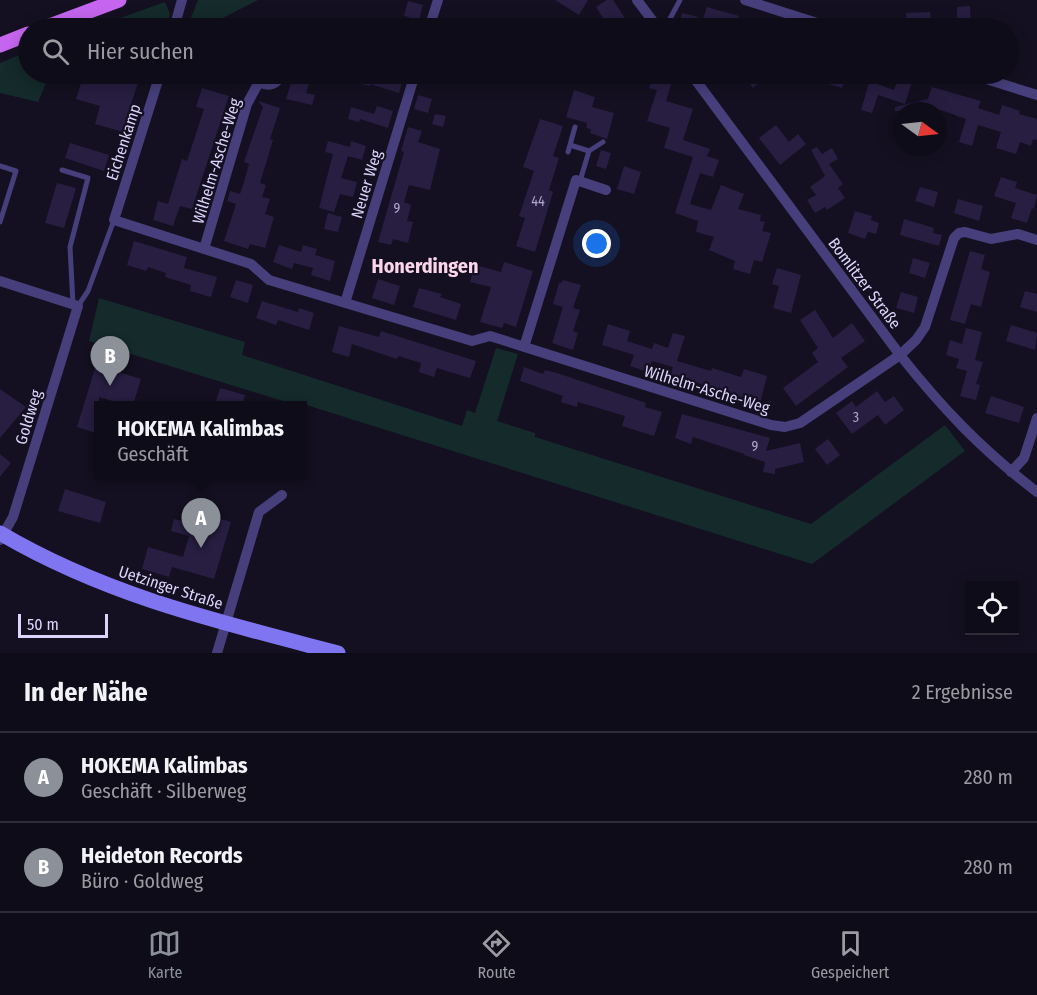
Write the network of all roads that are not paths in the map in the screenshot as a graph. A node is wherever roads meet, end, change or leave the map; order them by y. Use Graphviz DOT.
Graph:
graph roads {
  1 [pos="119,0"];
  2 [pos="182,0"];
  3 [pos="438,0"];
  4 [pos="637,0"];
  5 [pos="680,0"];
  6 [pos="746,0"];
  7 [pos="71,18"];
  8 [pos="177,18"];
  9 [pos="432,18"];
  10 [pos="650,18"];
  11 [pos="670,18"];
  12 [pos="802,18"];
  13 [pos="18,38"];
  14 [pos="0,45"];
  15 [pos="157,84"];
  16 [pos="255,84"];
  17 [pos="412,84"];
  18 [pos="698,84"];
  19 [pos="1002,84"];
  20 [pos="1037,95"];
  21 [pos="575,127"];
  22 [pos="603,142"];
  23 [pos="570,145"];
  24 [pos="589,151"];
  25 [pos="568,152"];
  26 [pos="0,166"];
  27 [pos="62,170"];
  28 [pos="580,182"];
  29 [pos="606,190"];
  30 [pos="114,220"];
  31 [pos="0,222"];
  32 [pos="1037,240"];
  33 [pos="204,249"];
  34 [pos="0,281"];
  35 [pos="345,303"];
  36 [pos="76,305"];
  37 [pos="524,347"];
  38 [pos="900,355"];
  39 [pos="1037,418"];
  40 [pos="1011,472"];
  41 [pos="1037,492"];
  42 [pos="282,495"];
  43 [pos="1,536"];
  44 [pos="225,624"];
  45 [pos="217,653"];
  46 [pos="338,653"];
  1 -- 7 [label="main road"];
  2 -- 8 [label="street"];
  3 -- 9 [label="street"];
  4 -- 10 [label="street"];
  5 -- 11 [label="lane"];
  6 -- 12 [label="street"];
  13 -- 14 [label="main road"];
  15 -- 30 [label="street, Eichenkamp"];
  16 -- 33 [label="street, Wilhelm-Asche-Weg"];
  17 -- 35 [label="street, Neuer Weg"];
  18 -- 38 [label="street, Bomlitzer Straße"];
  19 -- 20 [label="street"];
  21 -- 23 [label="lane"];
  22 -- 24 [label="lane"];
  23 -- 24 [label="lane"];
  23 -- 25 [label="lane"];
  24 -- 28 [label="lane"];
  26 -- 31 [label="lane"];
  27 -- 36 [label="lane"];
  28 -- 29 [label="street"];
  28 -- 37 [label="street"];
  30 -- 33 [label="street, Wilhelm-Asche-Weg"];
  30 -- 36 [label="lane"];
  32 -- 38 [label="street, Wilhelm-Asche-Weg"];
  33 -- 35 [label="street, Wilhelm-Asche-Weg"];
  34 -- 36 [label="street"];
  35 -- 37 [label="street, Wilhelm-Asche-Weg"];
  36 -- 43 [label="street, Goldweg"];
  37 -- 38 [label="street, Wilhelm-Asche-Weg"];
  38 -- 40 [label="street, Bomlitzer Straße"];
  39 -- 40 [label="street"];
  40 -- 41 [label="street, Bomlitzer Straße"];
  42 -- 44 [label="street"];
  43 -- 44 [label="street, Uetzinger Straße"];
  44 -- 45 [label="street"];
  44 -- 46 [label="street, Uetzinger Straße"];
}
